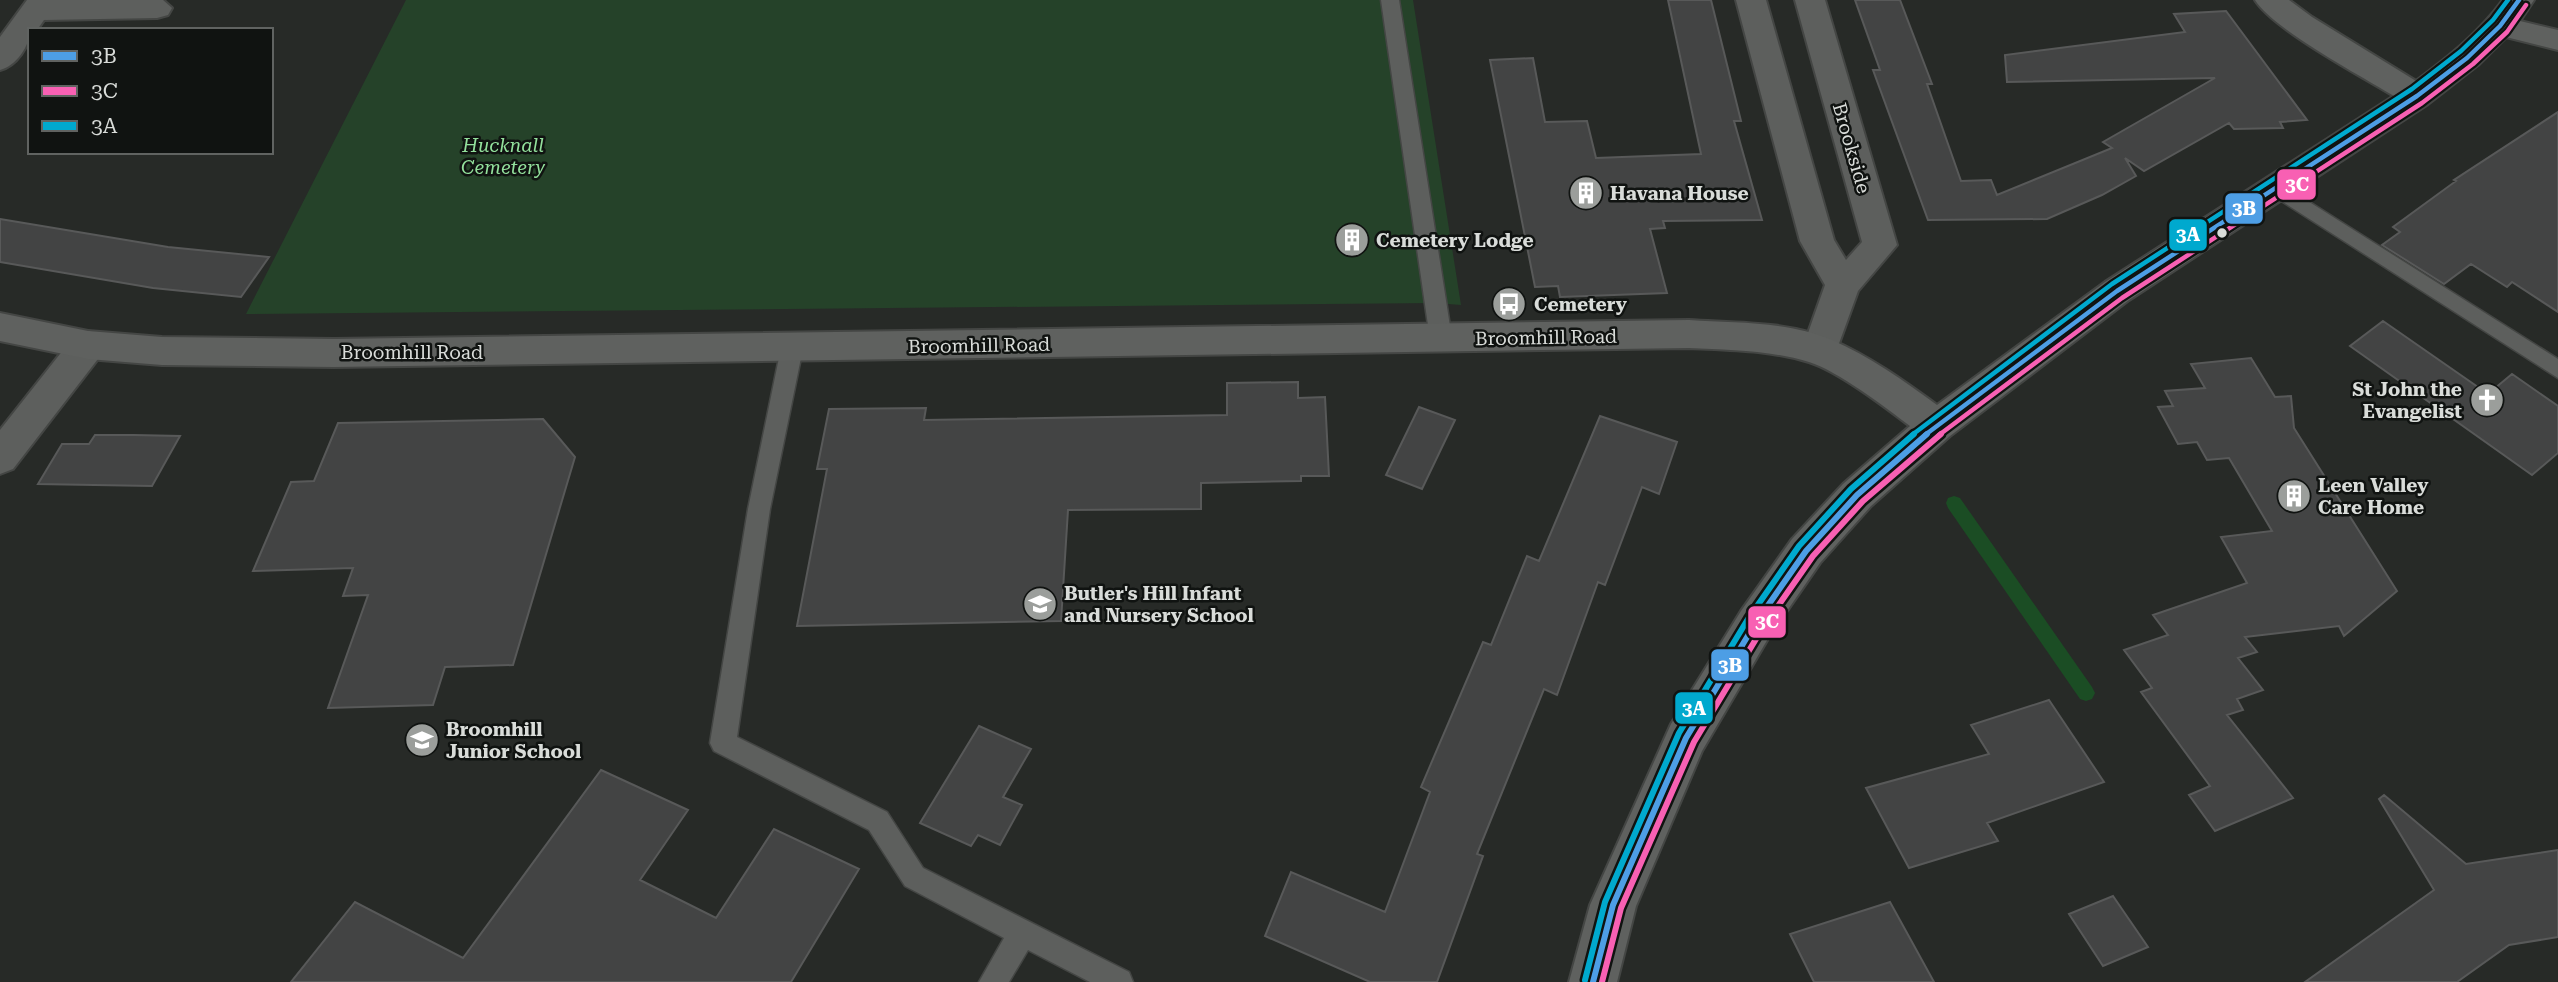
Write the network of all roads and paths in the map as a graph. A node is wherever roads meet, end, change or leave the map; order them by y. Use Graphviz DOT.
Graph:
graph roads {
  1 [pos="1390,0"];
  2 [pos="1751,0"];
  3 [pos="1810,0"];
  4 [pos="2270,0"];
  5 [pos="2519,0"];
  6 [pos="39,5"];
  7 [pos="158,8"];
  8 [pos="2500,26"];
  9 [pos="2558,40"];
  10 [pos="0,60"];
  11 [pos="2417,96"];
  12 [pos="2276,188"];
  13 [pos="1843,285"];
  14 [pos="0,327"];
  15 [pos="1441,339"];
  16 [pos="88,345"];
  17 [pos="792,348"];
  18 [pos="1820,350"];
  19 [pos="2558,370"];
  20 [pos="1937,425"];
  21 [pos="0,458"];
  22 [pos="1022,933"];
  23 [pos="993,982"];
  24 [pos="1119,982"];
  25 [pos="1593,982"];
  1 -- 15 [label="lane"];
  2 -- 13 [label="street"];
  3 -- 13 [label="street, Brookside"];
  4 -- 11 [label="street"];
  5 -- 8 [label="street"];
  6 -- 7 [label="street"];
  6 -- 10 [label="street"];
  8 -- 9 [label="street"];
  8 -- 11 [label="street"];
  11 -- 12 [label="street"];
  12 -- 19 [label="lane"];
  12 -- 20 [label="street"];
  13 -- 18 [label="street, Brookside"];
  14 -- 16 [label="street, Broomhill Road"];
  15 -- 17 [label="street, Broomhill Road"];
  15 -- 18 [label="street, Broomhill Road"];
  16 -- 17 [label="street, Broomhill Road"];
  16 -- 21 [label="street"];
  17 -- 22 [label="lane"];
  18 -- 20 [label="street, Broomhill Road"];
  20 -- 25 [label="street"];
  22 -- 23 [label="lane"];
  22 -- 24 [label="lane"];
}
